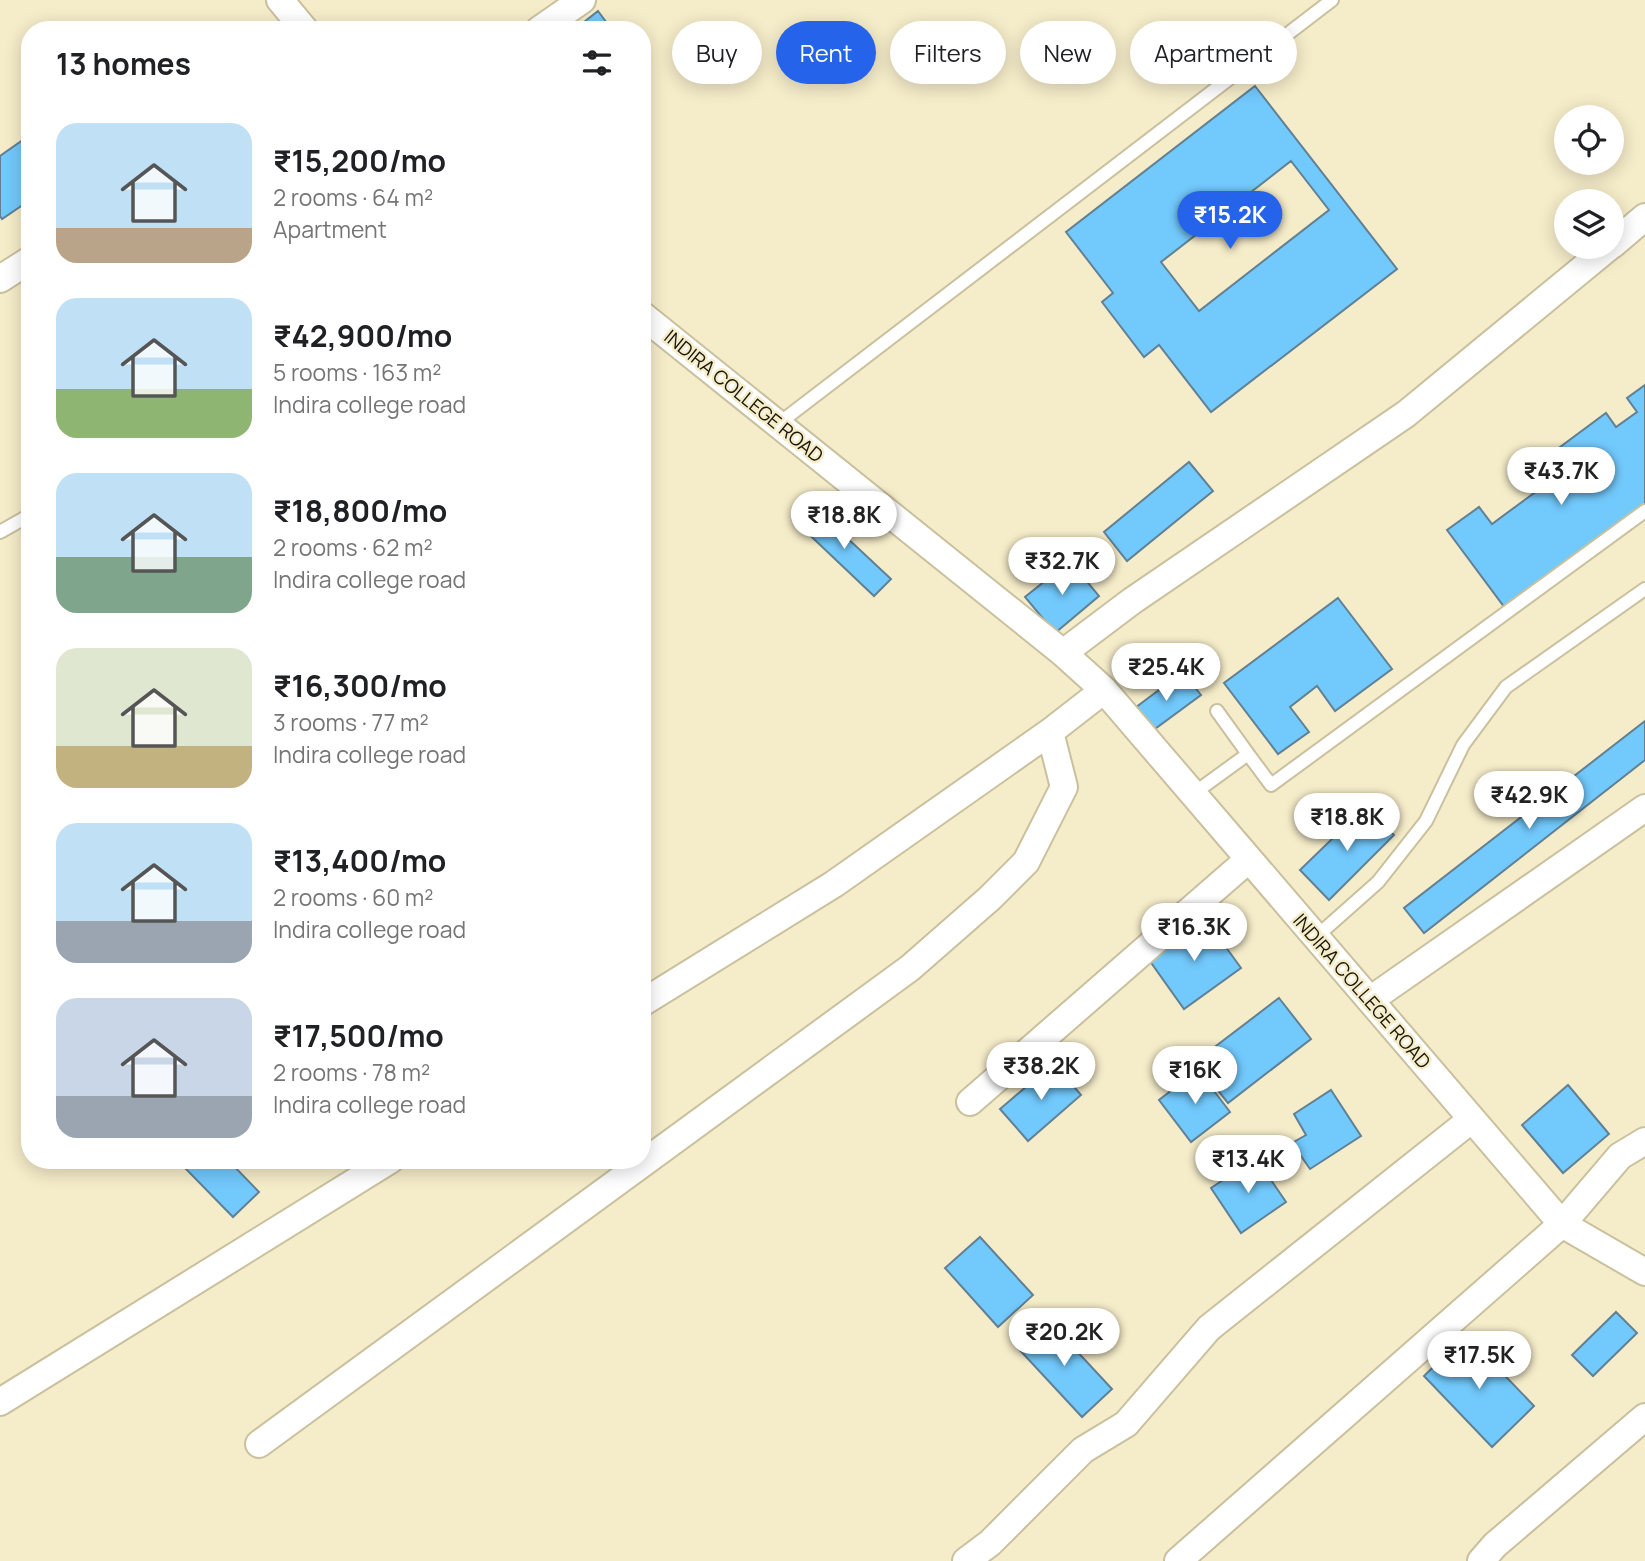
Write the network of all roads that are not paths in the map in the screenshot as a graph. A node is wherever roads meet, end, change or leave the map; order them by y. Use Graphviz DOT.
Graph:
graph roads {
  1 [pos="280,0"];
  2 [pos="582,0"];
  3 [pos="1332,0"];
  4 [pos="298,21"];
  5 [pos="552,21"];
  6 [pos="1645,217"];
  7 [pos="1624,234"];
  8 [pos="1594,259"];
  9 [pos="21,266"];
  10 [pos="0,279"];
  11 [pos="651,322"];
  12 [pos="778,424"];
  13 [pos="1645,511"];
  14 [pos="21,520"];
  15 [pos="0,532"];
  16 [pos="1645,589"];
  17 [pos="1063,653"];
  18 [pos="1104,690"];
  19 [pos="1217,711"];
  20 [pos="1050,732"];
  21 [pos="1248,754"];
  22 [pos="1193,794"];
  23 [pos="1645,808"];
  24 [pos="1249,859"];
  25 [pos="1316,937"];
  26 [pos="651,997"];
  27 [pos="1370,1000"];
  28 [pos="970,1102"];
  29 [pos="1472,1119"];
  30 [pos="1645,1141"];
  31 [pos="651,1157"];
  32 [pos="375,1169"];
  33 [pos="635,1169"];
  34 [pos="1562,1224"];
  35 [pos="1645,1272"];
  36 [pos="0,1402"];
  37 [pos="1645,1416"];
  38 [pos="259,1444"];
  39 [pos="966,1561"];
  40 [pos="1178,1561"];
  41 [pos="1481,1561"];
  1 -- 4 [label="street"];
  2 -- 5 [label="street"];
  3 -- 12 [label="lane"];
  6 -- 7 [label="street"];
  8 -- 17 [label="street"];
  9 -- 10 [label="street"];
  11 -- 12 [label="street, INDIRA COLLEGE ROAD"];
  12 -- 17 [label="street, INDIRA COLLEGE ROAD"];
  13 -- 21 [label="lane"];
  14 -- 15 [label="lane"];
  16 -- 25 [label="lane"];
  17 -- 18 [label="street, INDIRA COLLEGE ROAD"];
  18 -- 20 [label="street"];
  18 -- 22 [label="street, INDIRA COLLEGE ROAD"];
  19 -- 21 [label="lane"];
  20 -- 26 [label="street"];
  20 -- 31 [label="street"];
  21 -- 22 [label="lane"];
  22 -- 24 [label="street, INDIRA COLLEGE ROAD"];
  23 -- 27 [label="street"];
  24 -- 25 [label="street, INDIRA COLLEGE ROAD"];
  24 -- 28 [label="street"];
  25 -- 27 [label="street, INDIRA COLLEGE ROAD"];
  27 -- 29 [label="street, INDIRA COLLEGE ROAD"];
  29 -- 34 [label="street, INDIRA COLLEGE ROAD"];
  29 -- 39 [label="street"];
  30 -- 34 [label="street"];
  32 -- 36 [label="street"];
  33 -- 38 [label="street"];
  34 -- 35 [label="street, INDIRA COLLEGE ROAD"];
  34 -- 40 [label="street"];
  37 -- 41 [label="street"];
}
